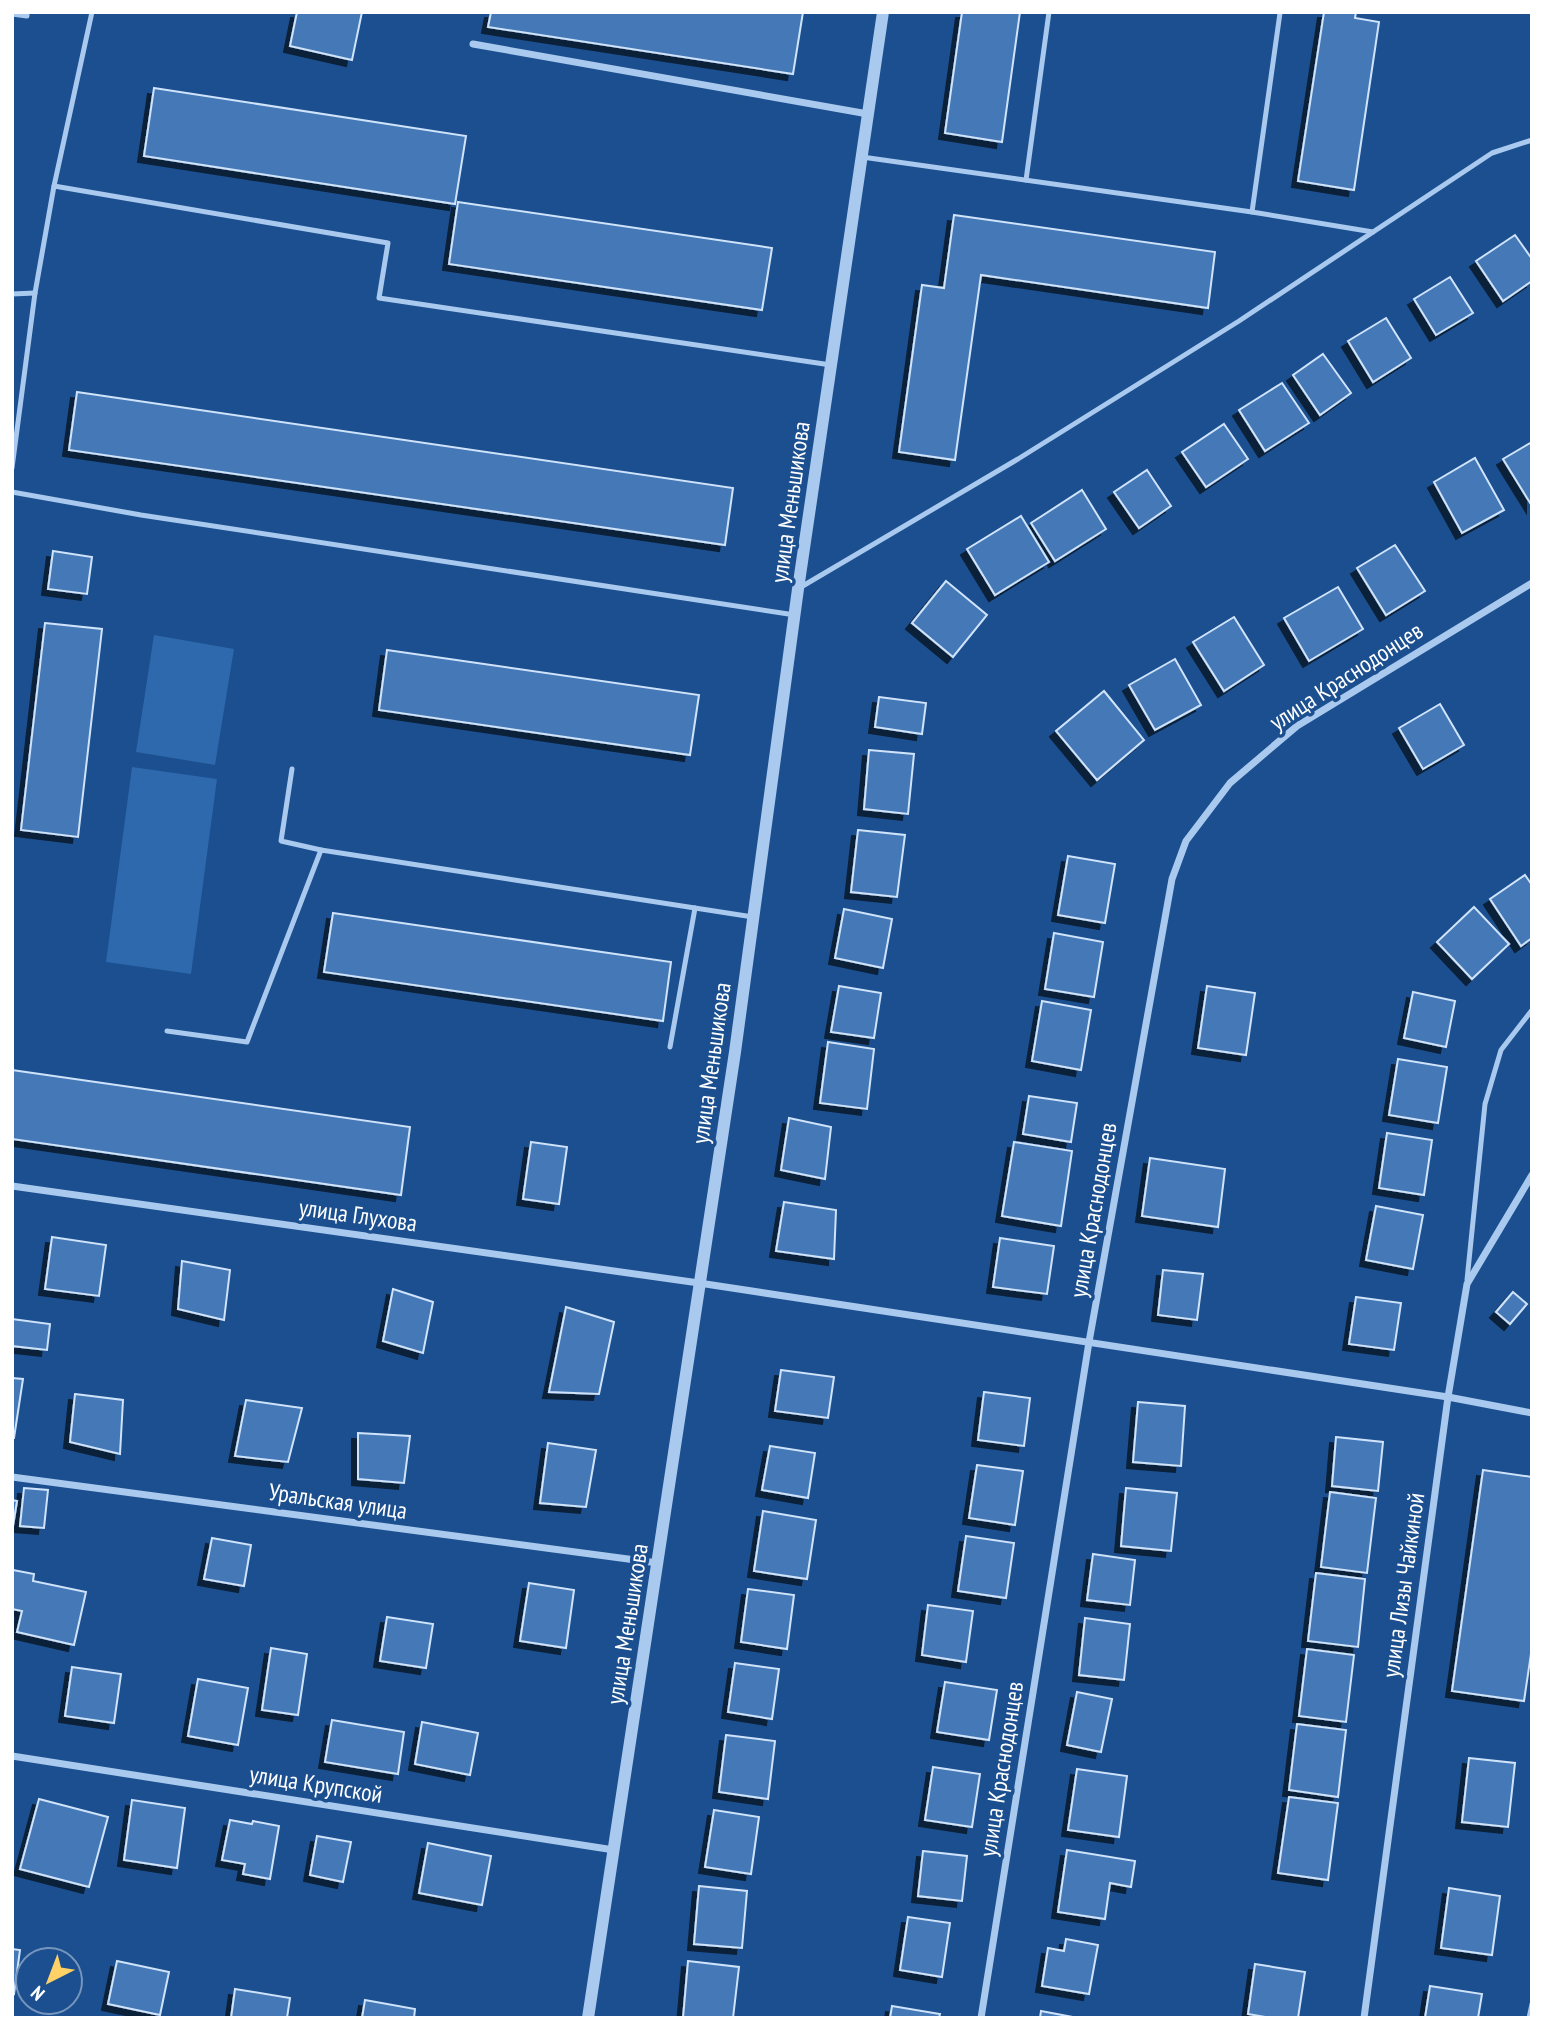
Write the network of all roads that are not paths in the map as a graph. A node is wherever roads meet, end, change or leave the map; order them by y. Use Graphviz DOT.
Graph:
graph roads {
  1 [pos="27,12"];
  2 [pos="92,12"];
  3 [pos="883,12"];
  4 [pos="1049,12"];
  5 [pos="1278,12"];
  6 [pos="12,14"];
  7 [pos="473,44"];
  8 [pos="868,114"];
  9 [pos="1532,140"];
  10 [pos="862,157"];
  11 [pos="1026,180"];
  12 [pos="54,186"];
  13 [pos="1252,212"];
  14 [pos="1373,232"];
  15 [pos="35,293"];
  16 [pos="12,294"];
  17 [pos="831,365"];
  18 [pos="12,468"];
  19 [pos="12,492"];
  20 [pos="1532,583"];
  21 [pos="798,589"];
  22 [pos="795,615"];
  23 [pos="292,769"];
  24 [pos="321,850"];
  25 [pos="695,908"];
  26 [pos="753,917"];
  27 [pos="1532,1010"];
  28 [pos="167,1031"];
  29 [pos="670,1047"];
  30 [pos="1532,1175"];
  31 [pos="12,1186"];
  32 [pos="699,1283"];
  33 [pos="1467,1284"];
  34 [pos="1089,1342"];
  35 [pos="1448,1396"];
  36 [pos="1532,1413"];
  37 [pos="12,1477"];
  38 [pos="658,1563"];
  39 [pos="12,1756"];
  40 [pos="615,1850"];
  41 [pos="1532,2004"];
  42 [pos="588,2018"];
  43 [pos="981,2018"];
  44 [pos="1364,2018"];
  45 [pos="1529,2018"];
  1 -- 6 [label="lane"];
  2 -- 12 [label="lane"];
  3 -- 8 [label="street, улица Меньшикова"];
  4 -- 11 [label="lane"];
  5 -- 13 [label="lane"];
  7 -- 8 [label="street"];
  8 -- 10 [label="street, улица Меньшикова"];
  9 -- 14 [label="lane"];
  10 -- 11 [label="lane"];
  10 -- 17 [label="street, улица Меньшикова"];
  11 -- 13 [label="lane"];
  12 -- 15 [label="lane"];
  12 -- 17 [label="lane"];
  13 -- 14 [label="lane"];
  14 -- 21 [label="lane"];
  15 -- 16 [label="lane"];
  15 -- 18 [label="lane"];
  17 -- 21 [label="street, улица Меньшикова"];
  19 -- 22 [label="lane"];
  20 -- 34 [label="street, улица Краснодонцев"];
  21 -- 22 [label="street, улица Меньшикова"];
  22 -- 26 [label="street, улица Меньшикова"];
  23 -- 24 [label="lane"];
  24 -- 25 [label="lane"];
  24 -- 28 [label="lane"];
  25 -- 26 [label="lane"];
  25 -- 29 [label="lane"];
  26 -- 32 [label="street, улица Меньшикова"];
  27 -- 33 [label="lane"];
  30 -- 33 [label="street, улица Лизы Чайкиной"];
  31 -- 32 [label="street, улица Глухова"];
  32 -- 34 [label="street, улица Глухова"];
  32 -- 38 [label="street, улица Меньшикова"];
  33 -- 35 [label="street, улица Лизы Чайкиной"];
  34 -- 35 [label="street, улица Глухова"];
  34 -- 43 [label="street, улица Краснодонцев"];
  35 -- 36 [label="street, улица Глухова"];
  35 -- 44 [label="street, улица Лизы Чайкиной"];
  37 -- 38 [label="street, Уральская улица"];
  38 -- 40 [label="street, улица Меньшикова"];
  39 -- 40 [label="street, улица Крупской"];
  40 -- 42 [label="street, улица Меньшикова"];
  41 -- 45 [label="lane"];
}
